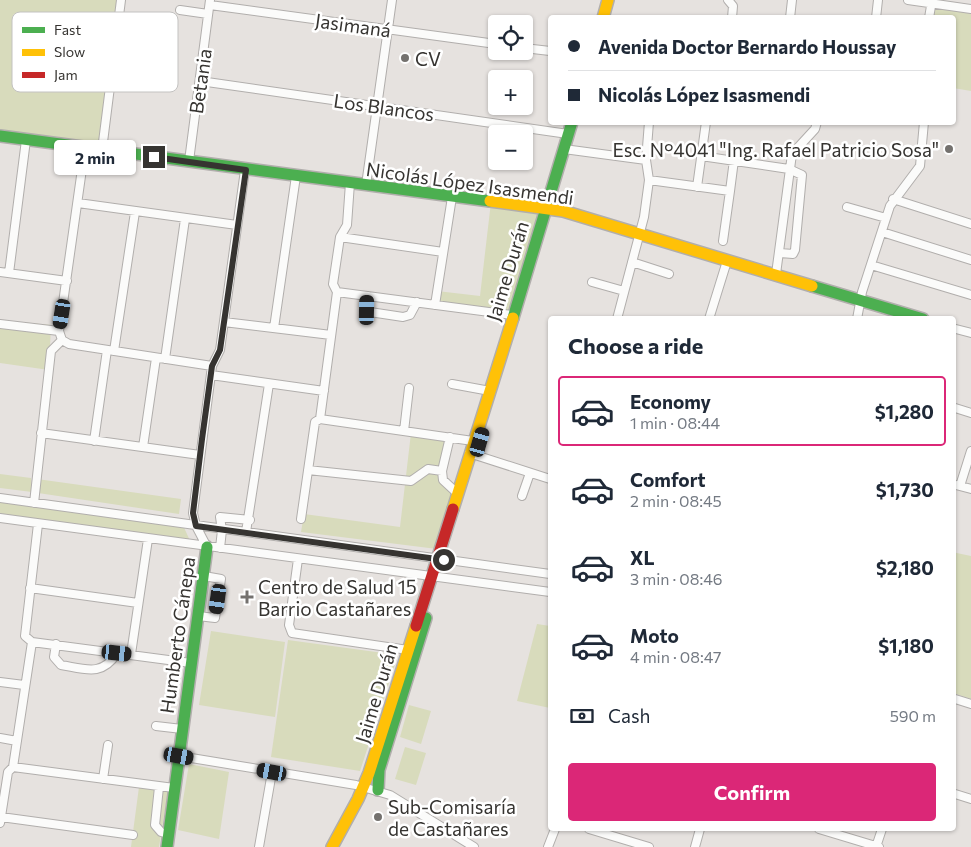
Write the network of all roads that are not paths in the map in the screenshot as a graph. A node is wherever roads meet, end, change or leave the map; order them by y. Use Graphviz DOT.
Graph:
graph roads {
  1 [pos="392,0"];
  2 [pos="608,0"];
  3 [pos="728,0"];
  4 [pos="792,0"];
  5 [pos="878,0"];
  6 [pos="908,0"];
  7 [pos="931,2"];
  8 [pos="209,6"];
  9 [pos="971,9"];
  10 [pos="180,10"];
  11 [pos="604,15"];
  12 [pos="732,15"];
  13 [pos="791,15"];
  14 [pos="876,15"];
  15 [pos="929,15"];
  16 [pos="388,30"];
  17 [pos="488,43"];
  18 [pos="533,49"];
  19 [pos="548,52"];
  20 [pos="200,81"];
  21 [pos="109,92"];
  22 [pos="377,106"];
  23 [pos="571,125"];
  24 [pos="649,125"];
  25 [pos="706,125"];
  26 [pos="816,125"];
  27 [pos="924,125"];
  28 [pos="568,134"];
  29 [pos="0,136"];
  30 [pos="26,140"];
  31 [pos="85,148"];
  32 [pos="564,149"];
  33 [pos="102,150"];
  34 [pos="701,156"];
  35 [pos="646,160"];
  36 [pos="734,160"];
  37 [pos="189,161"];
  38 [pos="789,169"];
  39 [pos="246,170"];
  40 [pos="296,176"];
  41 [pos="648,180"];
  42 [pos="350,183"];
  43 [pos="366,185"];
  44 [pos="697,187"];
  45 [pos="730,191"];
  46 [pos="452,197"];
  47 [pos="893,199"];
  48 [pos="78,203"];
  49 [pos="847,207"];
  50 [pos="545,209"];
  51 [pos="135,212"];
  52 [pos="886,218"];
  53 [pos="185,219"];
  54 [pos="971,224"];
  55 [pos="237,226"];
  56 [pos="882,232"];
  57 [pos="639,234"];
  58 [pos="340,237"];
  59 [pos="723,241"];
  60 [pos="443,252"];
  61 [pos="780,253"];
  62 [pos="971,260"];
  63 [pos="727,261"];
  64 [pos="632,262"];
  65 [pos="871,265"];
  66 [pos="0,272"];
  67 [pos="9,273"];
  68 [pos="669,274"];
  69 [pos="776,274"];
  70 [pos="67,281"];
  71 [pos="592,282"];
  72 [pos="624,291"];
  73 [pos="337,292"];
  74 [pos="971,295"];
  75 [pos="368,296"];
  76 [pos="862,301"];
  77 [pos="417,302"];
  78 [pos="435,305"];
  79 [pos="512,315"];
  80 [pos="618,316"];
  81 [pos="710,316"];
  82 [pos="858,316"];
  83 [pos="913,316"];
  84 [pos="224,322"];
  85 [pos="0,324"];
  86 [pos="274,328"];
  87 [pos="956,329"];
  88 [pos="59,331"];
  89 [pos="971,333"];
  90 [pos="331,335"];
  91 [pos="62,340"];
  92 [pos="111,350"];
  93 [pos="156,358"];
  94 [pos="165,359"];
  95 [pos="212,366"];
  96 [pos="211,375"];
  97 [pos="268,384"];
  98 [pos="452,384"];
  99 [pos="409,388"];
  100 [pos="324,391"];
  101 [pos="489,397"];
  102 [pos="956,409"];
  103 [pos="971,413"];
  104 [pos="320,419"];
  105 [pos="404,431"];
  106 [pos="41,433"];
  107 [pos="450,437"];
  108 [pos="94,441"];
  109 [pos="473,441"];
  110 [pos="143,447"];
  111 [pos="971,451"];
  112 [pos="200,454"];
  113 [pos="473,454"];
  114 [pos="308,470"];
  115 [pos="442,471"];
  116 [pos="530,473"];
  117 [pos="548,478"];
  118 [pos="956,485"];
  119 [pos="971,489"];
  120 [pos="457,492"];
  121 [pos="522,496"];
  122 [pos="0,498"];
  123 [pos="34,503"];
  124 [pos="0,518"];
  125 [pos="301,519"];
  126 [pos="250,520"];
  127 [pos="38,524"];
  128 [pos="196,526"];
  129 [pos="222,530"];
  130 [pos="246,532"];
  131 [pos="148,539"];
  132 [pos="207,547"];
  133 [pos="220,548"];
  134 [pos="298,559"];
  135 [pos="441,559"];
  136 [pos="548,574"];
  137 [pos="204,576"];
  138 [pos="435,576"];
  139 [pos="30,588"];
  140 [pos="548,592"];
  141 [pos="138,603"];
  142 [pos="198,616"];
  143 [pos="32,642"];
  144 [pos="56,644"];
  145 [pos="408,650"];
  146 [pos="117,653"];
  147 [pos="131,654"];
  148 [pos="191,663"];
  149 [pos="0,682"];
  150 [pos="24,685"];
  151 [pos="956,699"];
  152 [pos="971,704"];
  153 [pos="156,726"];
  154 [pos="182,729"];
  155 [pos="0,738"];
  156 [pos="17,741"];
  157 [pos="108,745"];
  158 [pos="179,756"];
  159 [pos="13,767"];
  160 [pos="272,772"];
  161 [pos="103,779"];
  162 [pos="159,787"];
  163 [pos="364,787"];
  164 [pos="174,788"];
  165 [pos="378,790"];
  166 [pos="956,794"];
  167 [pos="971,799"];
  168 [pos="0,820"];
  169 [pos="554,831"];
  170 [pos="597,831"];
  171 [pos="699,831"];
  172 [pos="826,831"];
  173 [pos="881,831"];
  174 [pos="133,834"];
  175 [pos="168,834"];
  176 [pos="167,847"];
  177 [pos="259,847"];
  178 [pos="332,847"];
  179 [pos="474,847"];
  180 [pos="548,847"];
  181 [pos="649,847"];
  182 [pos="695,847"];
  183 [pos="877,847"];
  1 -- 16 [label="street"];
  2 -- 11 [label="street"];
  3 -- 12 [label="street"];
  4 -- 13 [label="street"];
  5 -- 14 [label="street"];
  6 -- 7 [label="street"];
  7 -- 9 [label="street"];
  7 -- 15 [label="street"];
  8 -- 10 [label="street, Jasimaná"];
  8 -- 16 [label="street, Jasimaná"];
  8 -- 20 [label="street, Betania"];
  16 -- 17 [label="street, Jasimaná"];
  16 -- 22 [label="street"];
  18 -- 19 [label="street"];
  20 -- 22 [label="street, Los Blancos"];
  20 -- 37 [label="street, Betania"];
  21 -- 33 [label="street"];
  22 -- 28 [label="street, Los Blancos"];
  22 -- 43 [label="street"];
  23 -- 28 [label="street, Jaime Durán"];
  24 -- 35 [label="street"];
  25 -- 34 [label="street"];
  26 -- 38 [label="street"];
  27 -- 47 [label="street"];
  28 -- 32 [label="street, Jaime Durán"];
  29 -- 30 [label="street, Nicolás López Isasmendi"];
  30 -- 31 [label="street, Nicolás López Isasmendi"];
  30 -- 67 [label="street"];
  31 -- 33 [label="street, Nicolás López Isasmendi"];
  31 -- 48 [label="street"];
  32 -- 35 [label="street"];
  32 -- 50 [label="street, Jaime Durán"];
  33 -- 37 [label="street, Nicolás López Isasmendi"];
  34 -- 36 [label="street"];
  34 -- 44 [label="street"];
  35 -- 41 [label="street"];
  36 -- 38 [label="street"];
  36 -- 45 [label="street"];
  37 -- 39 [label="street, Nicolás López Isasmendi"];
  38 -- 61 [label="street"];
  38 -- 61 [label="street"];
  39 -- 40 [label="street, Nicolás López Isasmendi"];
  39 -- 55 [label="street"];
  40 -- 42 [label="street, Nicolás López Isasmendi"];
  40 -- 86 [label="street"];
  41 -- 44 [label="street"];
  41 -- 57 [label="street"];
  42 -- 43 [label="street, Nicolás López Isasmendi"];
  42 -- 58 [label="street"];
  43 -- 46 [label="street, Nicolás López Isasmendi"];
  44 -- 45 [label="street"];
  45 -- 59 [label="street"];
  46 -- 50 [label="street, Nicolás López Isasmendi"];
  46 -- 60 [label="street"];
  47 -- 52 [label="street"];
  47 -- 54 [label="street"];
  48 -- 51 [label="street"];
  48 -- 70 [label="street"];
  49 -- 52 [label="street"];
  50 -- 57 [label="street, Nicolás López Isasmendi"];
  50 -- 79 [label="street, Jaime Durán"];
  51 -- 53 [label="street"];
  51 -- 92 [label="street"];
  52 -- 56 [label="street"];
  53 -- 55 [label="street"];
  53 -- 94 [label="street"];
  55 -- 84 [label="street"];
  56 -- 62 [label="street"];
  56 -- 65 [label="street"];
  57 -- 63 [label="street, Nicolás López Isasmendi"];
  57 -- 64 [label="street"];
  58 -- 60 [label="street"];
  58 -- 73 [label="street"];
  60 -- 78 [label="street"];
  61 -- 69 [label="street"];
  63 -- 69 [label="street, Nicolás López Isasmendi"];
  63 -- 81 [label="street"];
  64 -- 68 [label="street"];
  64 -- 72 [label="street"];
  65 -- 74 [label="street"];
  65 -- 76 [label="street"];
  66 -- 67 [label="street"];
  67 -- 70 [label="street"];
  69 -- 76 [label="street, Nicolás López Isasmendi"];
  70 -- 88 [label="street"];
  71 -- 72 [label="street"];
  72 -- 80 [label="street"];
  73 -- 75 [label="street"];
  73 -- 90 [label="street"];
  75 -- 77 [label="street"];
  75 -- 77 [label="street"];
  76 -- 82 [label="street"];
  76 -- 83 [label="street, Nicolás López Isasmendi"];
  77 -- 78 [label="street"];
  78 -- 79 [label="street"];
  79 -- 101 [label="street, Jaime Durán"];
  84 -- 86 [label="street"];
  84 -- 95 [label="street"];
  85 -- 88 [label="street"];
  86 -- 90 [label="street"];
  87 -- 89 [label="street"];
  88 -- 91 [label="street"];
  90 -- 100 [label="street"];
  91 -- 92 [label="street"];
  91 -- 106 [label="street"];
  92 -- 93 [label="street"];
  92 -- 108 [label="street"];
  93 -- 94 [label="street"];
  93 -- 110 [label="street"];
  94 -- 95 [label="street"];
  95 -- 96 [label="street"];
  96 -- 97 [label="street"];
  96 -- 112 [label="street"];
  97 -- 100 [label="street"];
  97 -- 126 [label="street"];
  98 -- 101 [label="street"];
  99 -- 105 [label="street"];
  100 -- 104 [label="street"];
  101 -- 109 [label="street, Jaime Durán"];
  101 -- 113 [label="street, Jaime Durán"];
  102 -- 103 [label="street"];
  104 -- 105 [label="street"];
  104 -- 114 [label="street"];
  105 -- 107 [label="street"];
  106 -- 108 [label="street"];
  106 -- 123 [label="street"];
  107 -- 109 [label="street"];
  107 -- 115 [label="street"];
  108 -- 110 [label="street"];
  109 -- 113 [label="street, Jaime Durán"];
  110 -- 112 [label="street"];
  111 -- 118 [label="street"];
  112 -- 128 [label="street"];
  113 -- 116 [label="street"];
  113 -- 120 [label="street, Jaime Durán"];
  113 -- 135 [label="street, Jaime Durán"];
  114 -- 115 [label="street"];
  114 -- 125 [label="street"];
  115 -- 120 [label="street"];
  116 -- 117 [label="street"];
  116 -- 121 [label="street"];
  118 -- 119 [label="street"];
  120 -- 135 [label="street, Jaime Durán"];
  122 -- 123 [label="street"];
  123 -- 128 [label="street"];
  124 -- 127 [label="street"];
  126 -- 129 [label="street"];
  126 -- 130 [label="street"];
  127 -- 131 [label="street"];
  127 -- 139 [label="street"];
  128 -- 129 [label="street"];
  128 -- 132 [label="street"];
  129 -- 130 [label="street"];
  129 -- 133 [label="street"];
  130 -- 135 [label="street"];
  131 -- 132 [label="street"];
  131 -- 141 [label="street"];
  132 -- 133 [label="street"];
  132 -- 137 [label="street, Humberto Cánepa"];
  133 -- 134 [label="street"];
  134 -- 138 [label="street"];
  134 -- 145 [label="street"];
  135 -- 136 [label="street"];
  135 -- 138 [label="street, Jaime Durán"];
  137 -- 142 [label="street, Humberto Cánepa"];
  137 -- 142 [label="street"];
  138 -- 140 [label="street"];
  138 -- 145 [label="street, Jaime Durán"];
  138 -- 165 [label="street, Jaime Durán"];
  139 -- 141 [label="street"];
  139 -- 143 [label="street"];
  141 -- 147 [label="street"];
  142 -- 148 [label="street, Humberto Cánepa"];
  143 -- 144 [label="street"];
  143 -- 150 [label="street"];
  144 -- 146 [label="street"];
  144 -- 146 [label="street"];
  145 -- 163 [label="street, Jaime Durán"];
  146 -- 147 [label="street"];
  147 -- 148 [label="street"];
  148 -- 154 [label="street, Humberto Cánepa"];
  149 -- 150 [label="street"];
  150 -- 156 [label="street"];
  151 -- 152 [label="street"];
  153 -- 154 [label="street"];
  154 -- 158 [label="street, Humberto Cánepa"];
  155 -- 156 [label="street"];
  156 -- 159 [label="street"];
  157 -- 161 [label="street"];
  158 -- 160 [label="street"];
  158 -- 164 [label="street, Humberto Cánepa"];
  159 -- 161 [label="street"];
  159 -- 168 [label="street"];
  160 -- 163 [label="street"];
  160 -- 177 [label="street"];
  161 -- 162 [label="street"];
  162 -- 164 [label="street"];
  162 -- 175 [label="street"];
  163 -- 165 [label="street"];
  163 -- 178 [label="street, Jaime Durán"];
  164 -- 175 [label="street, Humberto Cánepa"];
  165 -- 179 [label="street"];
  166 -- 167 [label="street"];
  168 -- 174 [label="street"];
  169 -- 180 [label="street"];
  170 -- 181 [label="street"];
  171 -- 182 [label="street"];
  172 -- 183 [label="street"];
  173 -- 183 [label="street"];
  175 -- 176 [label="street, Humberto Cánepa"];
}
